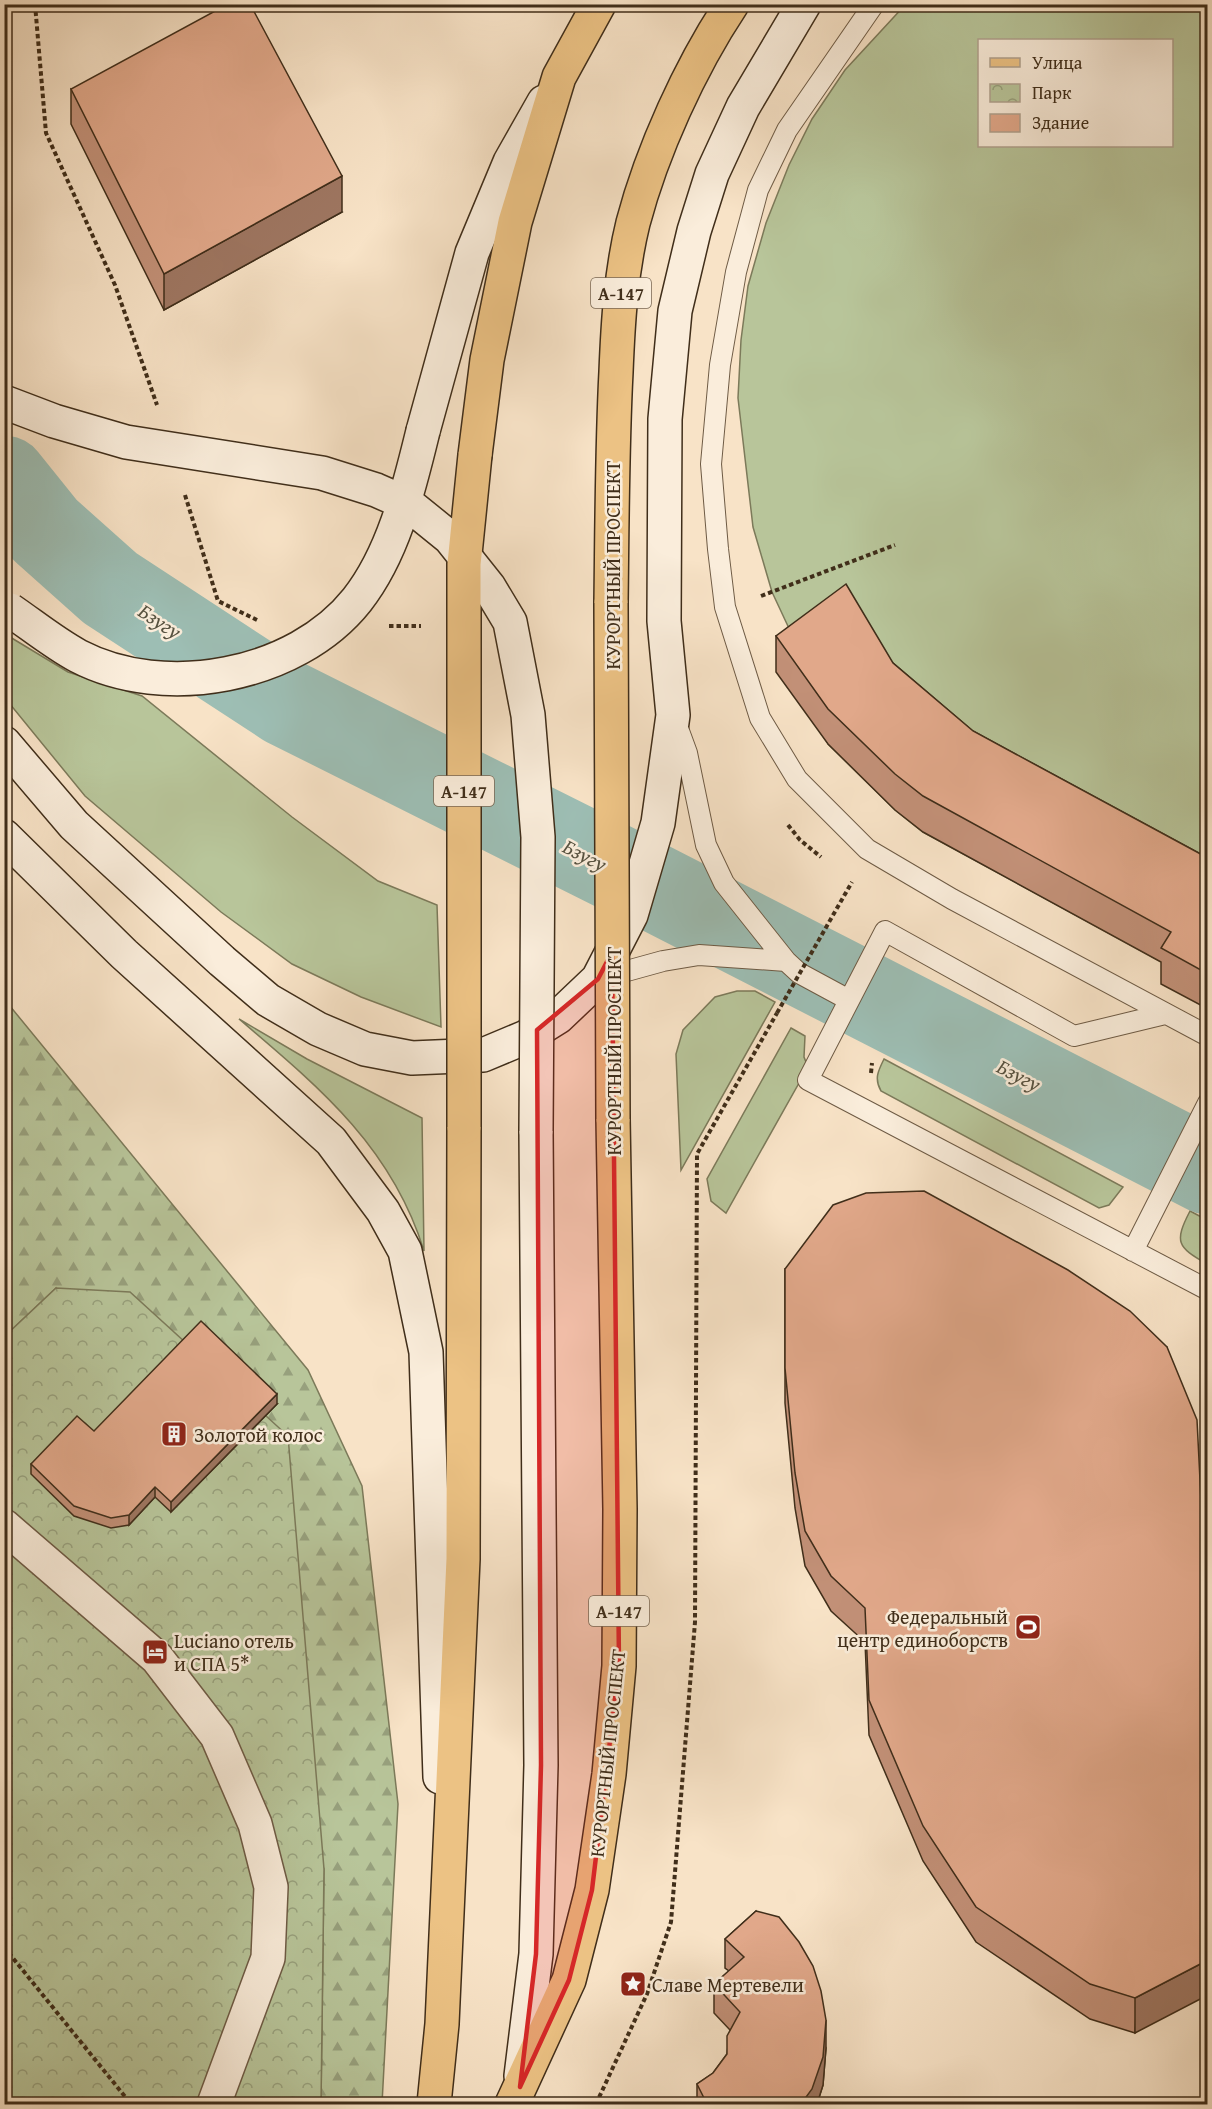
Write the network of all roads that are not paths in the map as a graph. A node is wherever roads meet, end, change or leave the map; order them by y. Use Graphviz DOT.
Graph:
graph roads {
  1 [pos="599,4"];
  2 [pos="732,4"];
  3 [pos="804,4"];
  4 [pos="874,4"];
  5 [pos="559,77"];
  6 [pos="4,402"];
  7 [pos="7,606"];
  8 [pos="673,715"];
  9 [pos="4,743"];
  10 [pos="4,836"];
  11 [pos="792,967"];
  12 [pos="598,979"];
  13 [pos="849,1000"];
  14 [pos="1165,1014"];
  15 [pos="1208,1036"];
  16 [pos="1207,1103"];
  17 [pos="1133,1251"];
  18 [pos="1208,1290"];
  19 [pos="4,1526"];
  20 [pos="445,1918"];
  21 [pos="516,2096"];
  22 [pos="214,2104"];
  23 [pos="434,2104"];
  1 -- 5 [label="main road, А-147"];
  2 -- 21 [label="main road, КУРОРТНЫЙ ПРОСПЕКТ / А-147, bridge"];
  3 -- 8 [label="main road, А-147"];
  4 -- 14 [label="lane"];
  5 -- 7 [label="main road, А-147, bridge"];
  5 -- 20 [label="main road, А-147, bridge"];
  6 -- 21 [label="main road, А-147, bridge"];
  8 -- 11 [label="lane"];
  8 -- 12 [label="main road, А-147, bridge"];
  9 -- 12 [label="main road, А-147"];
  10 -- 20 [label="main road, А-147"];
  11 -- 12 [label="lane"];
  11 -- 13 [label="lane"];
  13 -- 14 [label="lane"];
  13 -- 17 [label="lane"];
  14 -- 15 [label="lane"];
  16 -- 17 [label="lane"];
  17 -- 18 [label="lane"];
  19 -- 22 [label="main road"];
  20 -- 23 [label="main road, А-147"];
}
